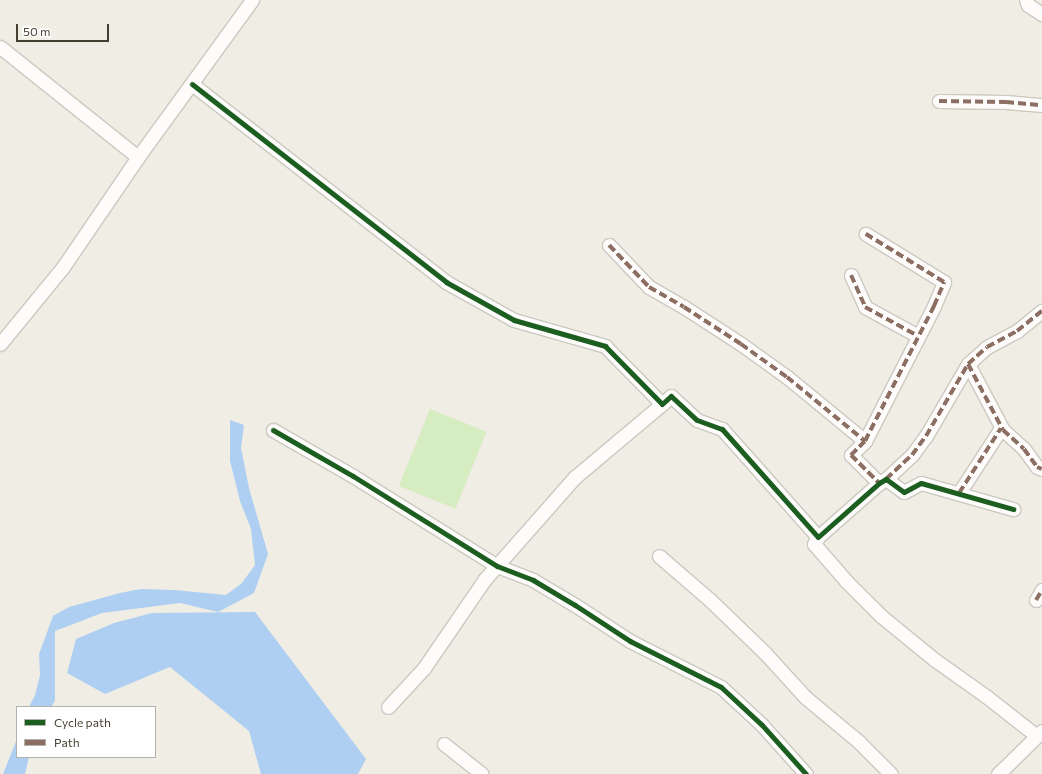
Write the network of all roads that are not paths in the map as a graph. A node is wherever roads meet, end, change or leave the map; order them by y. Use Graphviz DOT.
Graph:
graph roads {
  1 [pos="252,0"];
  2 [pos="1026,0"];
  3 [pos="1042,14"];
  4 [pos="0,47"];
  5 [pos="192,84"];
  6 [pos="939,101"];
  7 [pos="1042,105"];
  8 [pos="138,157"];
  9 [pos="866,234"];
  10 [pos="609,245"];
  11 [pos="851,275"];
  12 [pos="1042,311"];
  13 [pos="918,336"];
  14 [pos="0,344"];
  15 [pos="968,364"];
  16 [pos="662,404"];
  17 [pos="1001,428"];
  18 [pos="273,430"];
  19 [pos="865,441"];
  20 [pos="1042,469"];
  21 [pos="882,481"];
  22 [pos="959,493"];
  23 [pos="1013,510"];
  24 [pos="818,537"];
  25 [pos="659,556"];
  26 [pos="497,566"];
  27 [pos="388,707"];
  28 [pos="1039,733"];
  29 [pos="444,744"];
  30 [pos="482,774"];
  31 [pos="806,774"];
  32 [pos="891,774"];
  33 [pos="998,774"];
  1 -- 5 [label="street"];
  2 -- 3 [label="street"];
  4 -- 8 [label="street"];
  5 -- 8 [label="street"];
  5 -- 16 [label="street"];
  6 -- 7 [label="street"];
  8 -- 14 [label="street"];
  9 -- 13 [label="street"];
  10 -- 19 [label="street"];
  11 -- 13 [label="street"];
  12 -- 15 [label="street"];
  13 -- 19 [label="street"];
  15 -- 17 [label="street"];
  15 -- 21 [label="street"];
  16 -- 24 [label="street"];
  16 -- 26 [label="street"];
  17 -- 20 [label="street"];
  17 -- 22 [label="street"];
  18 -- 26 [label="street"];
  19 -- 21 [label="street"];
  21 -- 22 [label="street"];
  21 -- 24 [label="street"];
  22 -- 23 [label="street"];
  24 -- 28 [label="street"];
  25 -- 32 [label="street"];
  26 -- 27 [label="street"];
  26 -- 31 [label="street"];
  28 -- 33 [label="street"];
  29 -- 30 [label="street"];
}
